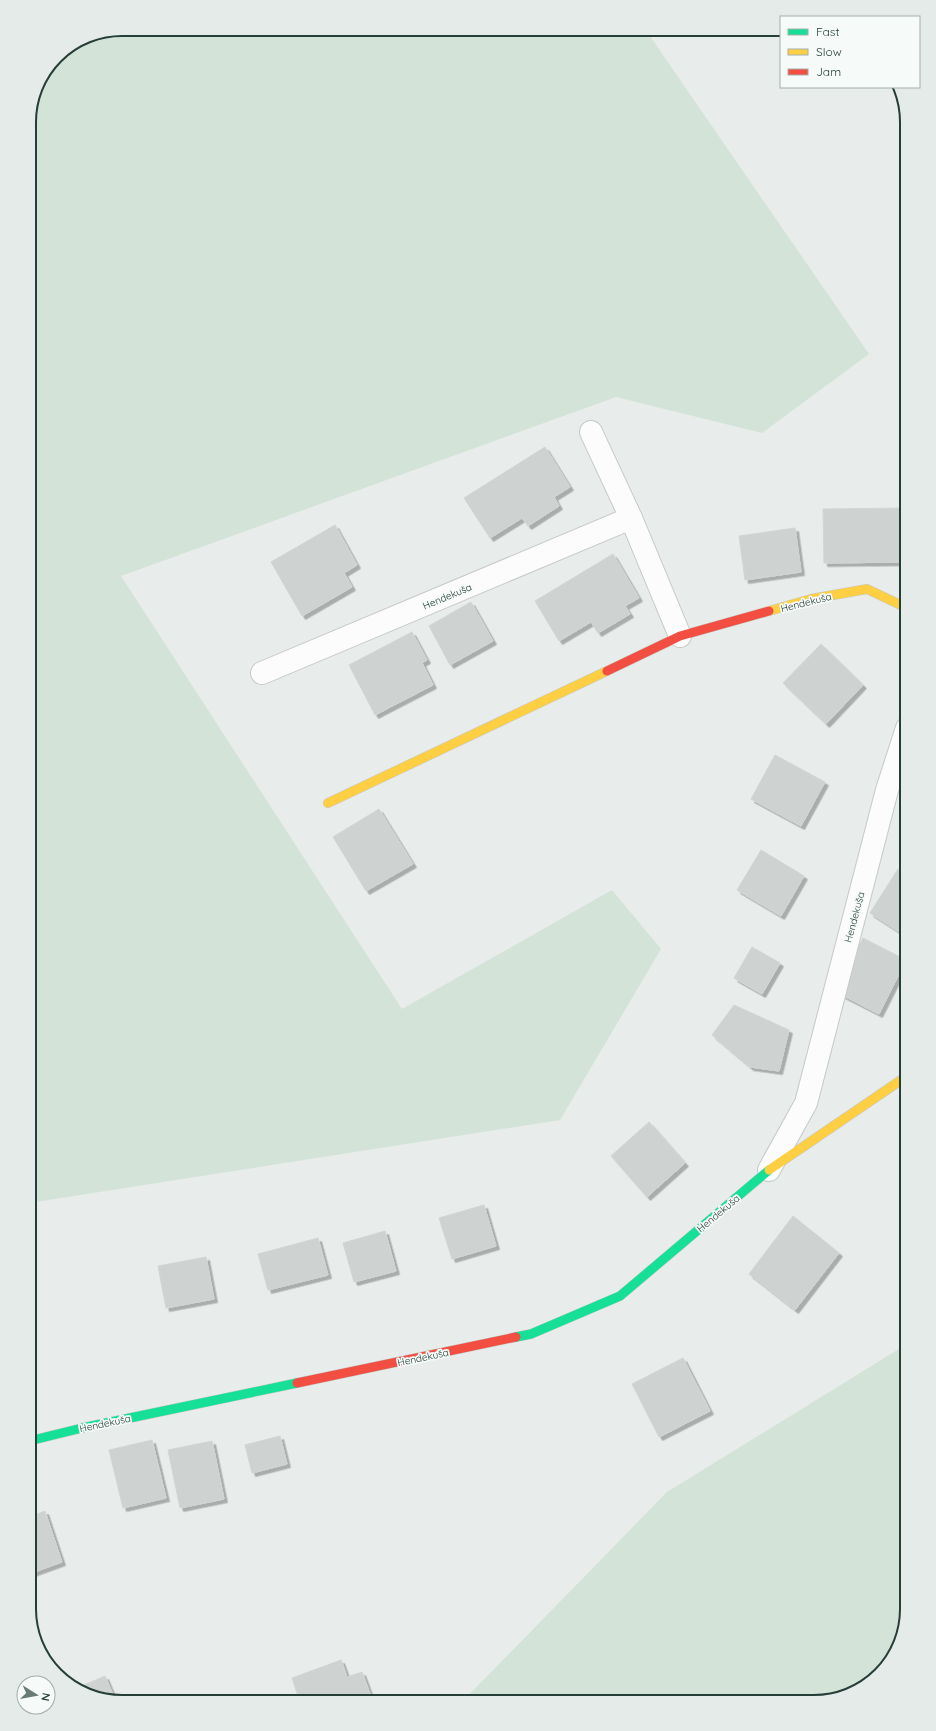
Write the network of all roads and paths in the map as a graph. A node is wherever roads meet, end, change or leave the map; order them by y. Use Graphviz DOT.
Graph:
graph roads {
  1 [pos="592,432"];
  2 [pos="631,518"];
  3 [pos="900,605"];
  4 [pos="680,636"];
  5 [pos="262,673"];
  6 [pos="900,750"];
  7 [pos="328,802"];
  8 [pos="900,1081"];
  9 [pos="769,1170"];
  10 [pos="36,1439"];
  1 -- 2 [label="street"];
  2 -- 4 [label="street"];
  2 -- 5 [label="street, Hendekuša"];
  3 -- 4 [label="street, Hendekuša"];
  4 -- 7 [label="street, Hendekuša"];
  6 -- 9 [label="street, Hendekuša"];
  8 -- 9 [label="street, Hendekuša"];
  9 -- 10 [label="street, Hendekuša"];
}
